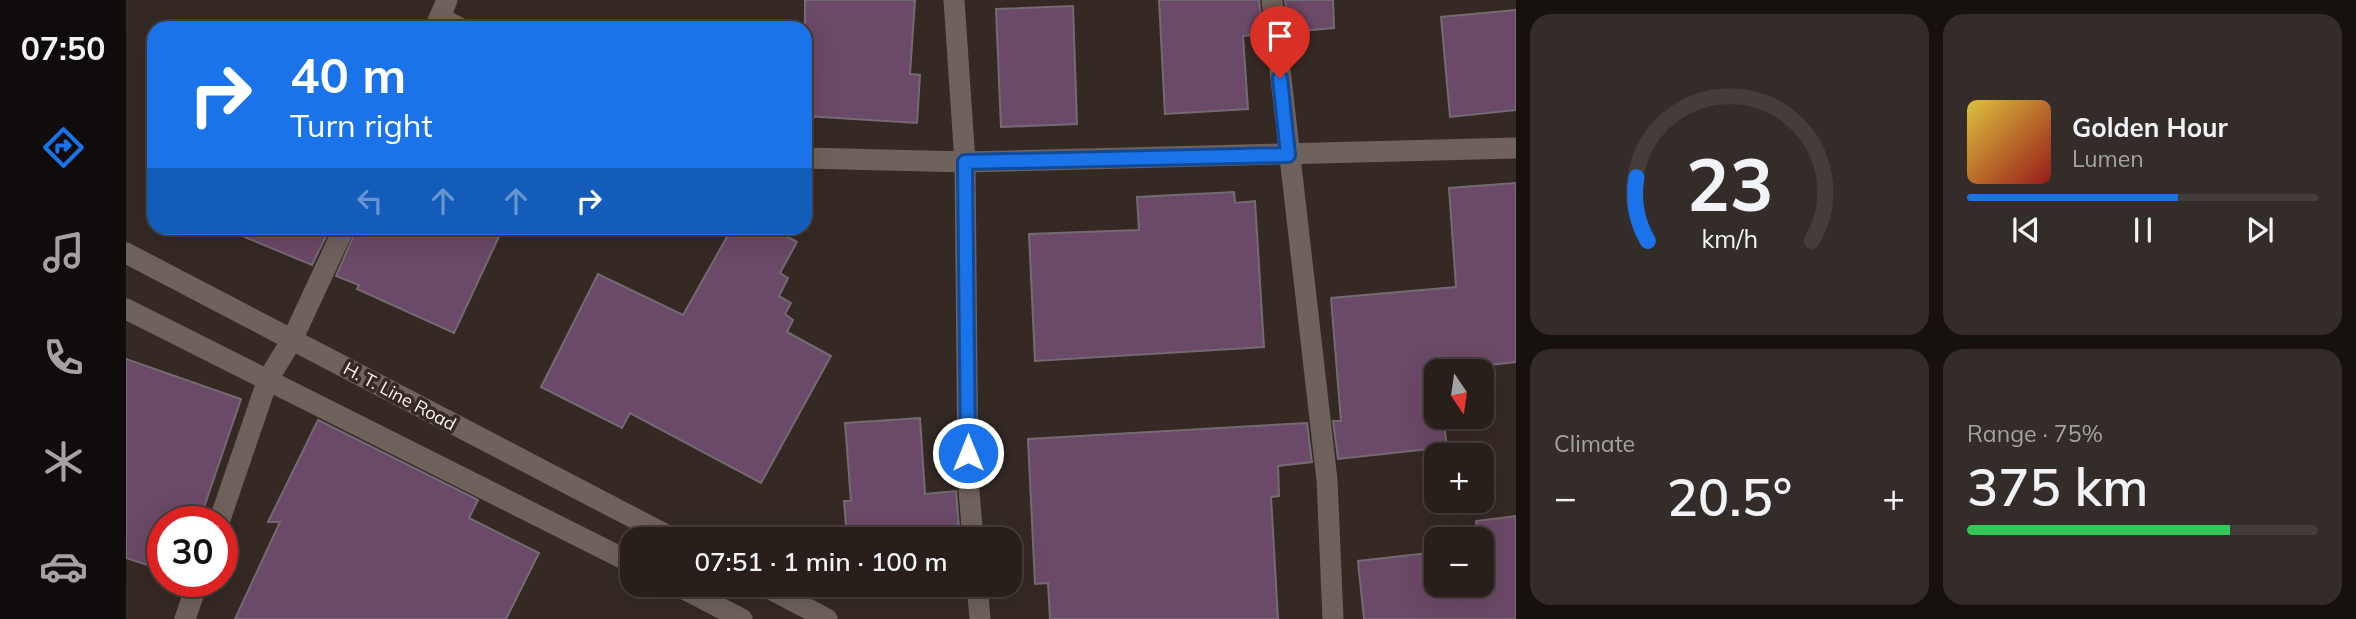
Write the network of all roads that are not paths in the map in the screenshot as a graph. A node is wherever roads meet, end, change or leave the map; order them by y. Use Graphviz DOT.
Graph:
graph roads {
  1 [pos="954,0"];
  2 [pos="1272,0"];
  3 [pos="1516,148"];
  4 [pos="1288,155"];
  5 [pos="812,158"];
  6 [pos="965,162"];
  7 [pos="341,235"];
  8 [pos="126,253"];
  9 [pos="126,309"];
  10 [pos="292,340"];
  11 [pos="268,379"];
  12 [pos="224,506"];
  13 [pos="651,527"];
  14 [pos="972,527"];
  15 [pos="620,557"];
  16 [pos="193,597"];
  17 [pos="699,597"];
  18 [pos="786,597"];
  19 [pos="978,597"];
  20 [pos="185,619"];
  21 [pos="742,619"];
  22 [pos="827,619"];
  23 [pos="980,619"];
  24 [pos="1333,619"];
  1 -- 6 [label="street"];
  2 -- 4 [label="street"];
  3 -- 4 [label="street"];
  4 -- 6 [label="street"];
  4 -- 24 [label="street"];
  5 -- 6 [label="street"];
  6 -- 14 [label="street"];
  7 -- 10 [label="street"];
  8 -- 10 [label="street, H. T. Line Road"];
  9 -- 11 [label="street"];
  10 -- 11 [label="street"];
  10 -- 13 [label="street, H. T. Line Road"];
  11 -- 12 [label="street"];
  11 -- 15 [label="street"];
  16 -- 20 [label="street"];
  17 -- 21 [label="street"];
  18 -- 22 [label="street"];
  19 -- 23 [label="street"];
}
